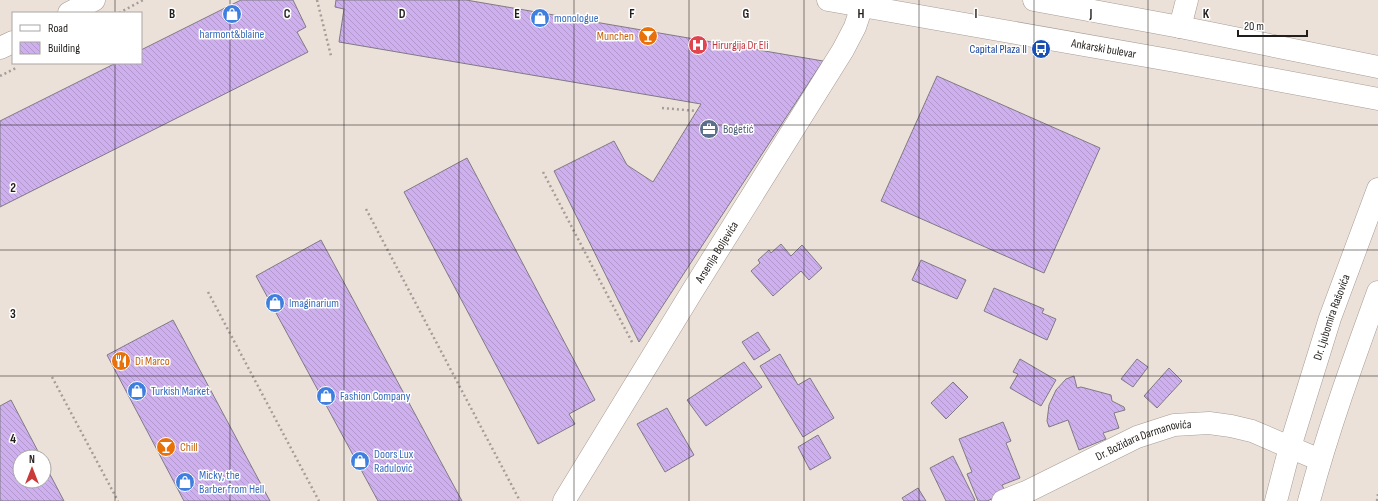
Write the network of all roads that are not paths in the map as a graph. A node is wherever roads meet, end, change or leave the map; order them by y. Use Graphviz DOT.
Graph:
graph roads {
  1 [pos="94,0"];
  2 [pos="828,0"];
  3 [pos="1034,0"];
  4 [pos="1187,0"];
  5 [pos="863,3"];
  6 [pos="71,12"];
  7 [pos="1180,27"];
  8 [pos="12,42"];
  9 [pos="0,48"];
  10 [pos="1378,67"];
  11 [pos="1378,99"];
  12 [pos="1378,190"];
  13 [pos="1378,292"];
  14 [pos="1290,447"];
  15 [pos="1320,460"];
  16 [pos="564,501"];
  17 [pos="1003,501"];
  18 [pos="1276,501"];
  19 [pos="1309,501"];
  1 -- 6 [label="street"];
  2 -- 5 [label="street, Ankarski bulevar"];
  3 -- 7 [label="street"];
  4 -- 7 [label="street"];
  5 -- 11 [label="street, Ankarski bulevar"];
  5 -- 16 [label="street, Arsenija Boljevića"];
  7 -- 10 [label="street"];
  8 -- 9 [label="street"];
  12 -- 14 [label="street, Dr. Ljubomira Rašovića"];
  13 -- 15 [label="street"];
  14 -- 15 [label="street"];
  14 -- 17 [label="street, Dr. Božidara Darmanovića"];
  14 -- 18 [label="street, Dr. Ljubomira Rašovića"];
  15 -- 19 [label="street"];
}
